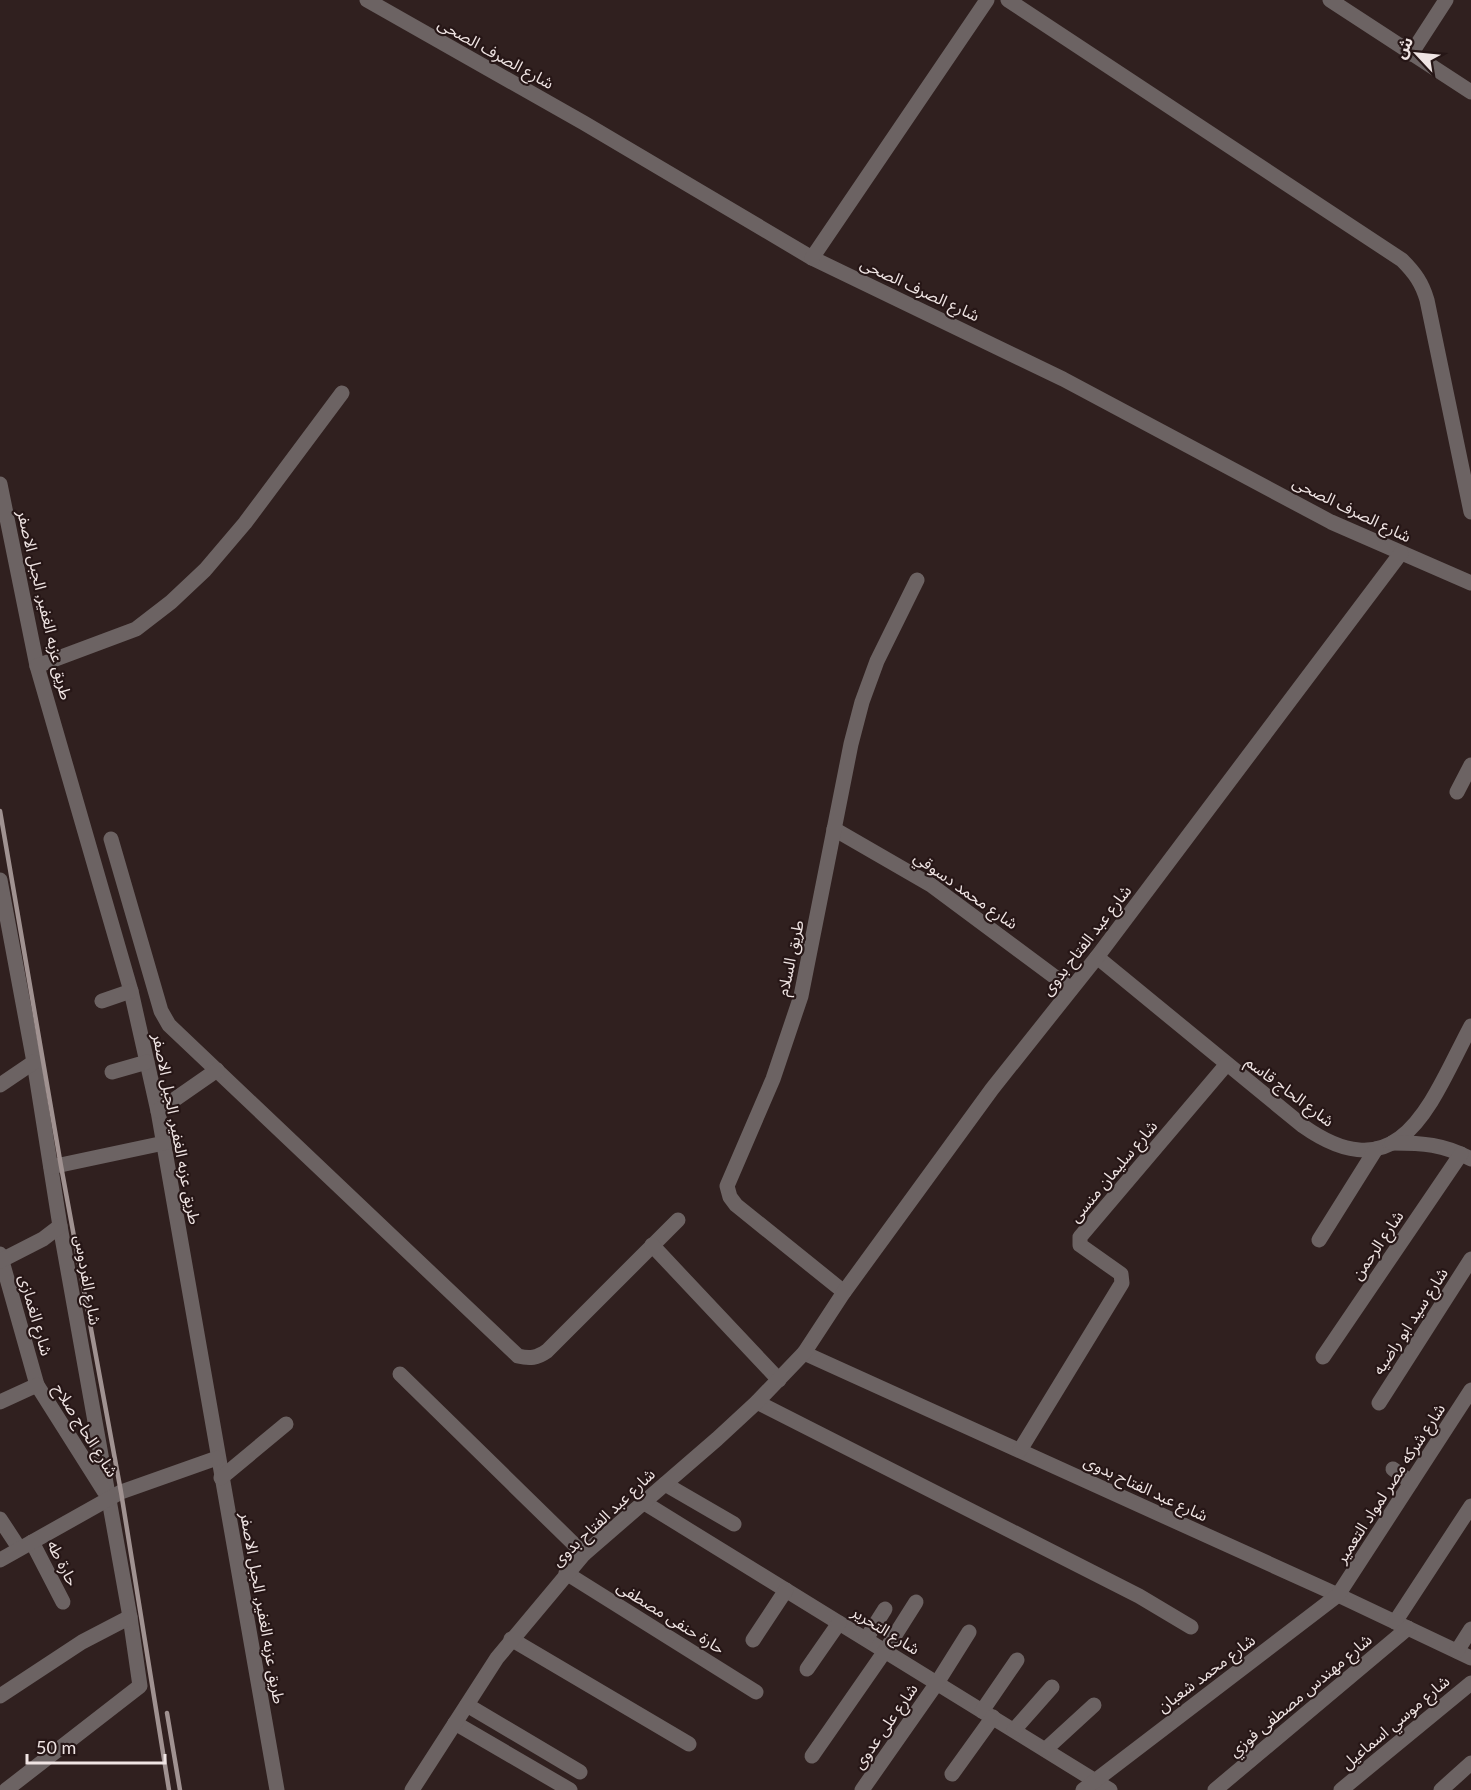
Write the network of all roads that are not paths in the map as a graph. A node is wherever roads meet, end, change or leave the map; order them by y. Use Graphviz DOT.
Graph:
graph roads {
  1 [pos="367,0"];
  2 [pos="987,0"];
  3 [pos="1008,0"];
  4 [pos="1330,0"];
  5 [pos="1446,0"];
  6 [pos="1412,54"];
  7 [pos="1471,92"];
  8 [pos="812,258"];
  9 [pos="342,393"];
  10 [pos="0,490"];
  11 [pos="1471,512"];
  12 [pos="1401,553"];
  13 [pos="917,580"];
  14 [pos="1471,583"];
  15 [pos="37,666"];
  16 [pos="1471,765"];
  17 [pos="1457,792"];
  18 [pos="834,829"];
  19 [pos="111,839"];
  20 [pos="0,880"];
  21 [pos="6,945"];
  22 [pos="1096,957"];
  23 [pos="1071,989"];
  24 [pos="131,991"];
  25 [pos="102,1001"];
  26 [pos="1471,1026"];
  27 [pos="34,1062"];
  28 [pos="147,1062"];
  29 [pos="1226,1065"];
  30 [pos="217,1070"];
  31 [pos="112,1072"];
  32 [pos="0,1085"];
  33 [pos="158,1111"];
  34 [pos="164,1143"];
  35 [pos="1392,1143"];
  36 [pos="1376,1149"];
  37 [pos="1466,1156"];
  38 [pos="51,1167"];
  39 [pos="678,1220"];
  40 [pos="60,1226"];
  41 [pos="1319,1240"];
  42 [pos="652,1245"];
  43 [pos="1,1258"];
  44 [pos="1471,1259"];
  45 [pos="844,1292"];
  46 [pos="804,1353"];
  47 [pos="1323,1358"];
  48 [pos="400,1374"];
  49 [pos="779,1380"];
  50 [pos="37,1385"];
  51 [pos="1471,1390"];
  52 [pos="0,1402"];
  53 [pos="757,1402"];
  54 [pos="1379,1403"];
  55 [pos="285,1424"];
  56 [pos="1020,1450"];
  57 [pos="217,1458"];
  58 [pos="1393,1469"];
  59 [pos="221,1478"];
  60 [pos="1411,1482"];
  61 [pos="665,1484"];
  62 [pos="108,1498"];
  63 [pos="643,1502"];
  64 [pos="1471,1506"];
  65 [pos="0,1519"];
  66 [pos="734,1524"];
  67 [pos="26,1545"];
  68 [pos="584,1554"];
  69 [pos="0,1560"];
  70 [pos="566,1573"];
  71 [pos="786,1590"];
  72 [pos="1338,1595"];
  73 [pos="63,1602"];
  74 [pos="916,1602"];
  75 [pos="885,1610"];
  76 [pos="130,1617"];
  77 [pos="839,1623"];
  78 [pos="1402,1625"];
  79 [pos="1191,1627"];
  80 [pos="1471,1629"];
  81 [pos="969,1632"];
  82 [pos="511,1639"];
  83 [pos="866,1639"];
  84 [pos="753,1640"];
  85 [pos="885,1651"];
  86 [pos="1457,1651"];
  87 [pos="1471,1658"];
  88 [pos="1017,1660"];
  89 [pos="807,1670"];
  90 [pos="937,1683"];
  91 [pos="1471,1683"];
  92 [pos="1052,1687"];
  93 [pos="756,1692"];
  94 [pos="0,1696"];
  95 [pos="466,1705"];
  96 [pos="1094,1705"];
  97 [pos="987,1714"];
  98 [pos="455,1723"];
  99 [pos="1014,1730"];
  100 [pos="689,1744"];
  101 [pos="1046,1749"];
  102 [pos="812,1756"];
  103 [pos="1471,1763"];
  104 [pos="580,1772"];
  105 [pos="952,1774"];
  106 [pos="1089,1785"];
  107 [pos="416,1789"];
  108 [pos="6,1790"];
  109 [pos="277,1790"];
  110 [pos="570,1790"];
  111 [pos="862,1790"];
  112 [pos="1110,1790"];
  113 [pos="1215,1790"];
  114 [pos="1341,1790"];
  115 [pos="1441,1790"];
  1 -- 8 [label="street, شارع الصرف الصحى"];
  2 -- 8 [label="street"];
  3 -- 11 [label="street"];
  4 -- 6 [label="street"];
  5 -- 6 [label="street"];
  6 -- 7 [label="street"];
  8 -- 12 [label="street, شارع الصرف الصحى"];
  9 -- 15 [label="street"];
  10 -- 15 [label="street, طريق عزبه الغفير, الجبل الاصفر"];
  12 -- 14 [label="street, شارع الصرف الصحى"];
  12 -- 22 [label="street, شارع عبد الفتاح بدوى"];
  13 -- 18 [label="street, طريق السلام"];
  15 -- 24 [label="street, طريق عزبه الغفير, الجبل الاصفر"];
  16 -- 17 [label="street"];
  18 -- 23 [label="street, شارع محمد دسوقي"];
  18 -- 45 [label="street, طريق السلام"];
  19 -- 30 [label="street"];
  20 -- 21 [label="street, شارع الفردوس"];
  21 -- 27 [label="street, شارع الفردوس"];
  22 -- 23 [label="street, شارع عبد الفتاح بدوى"];
  22 -- 29 [label="street, شارع الحاج قاسم"];
  23 -- 45 [label="street, شارع عبد الفتاح بدوى"];
  24 -- 25 [label="street"];
  24 -- 28 [label="street, طريق عزبه الغفير, الجبل الاصفر"];
  26 -- 35 [label="street, شارع الحاج قاسم"];
  27 -- 32 [label="street"];
  27 -- 38 [label="street, شارع الفردوس"];
  28 -- 31 [label="street"];
  28 -- 33 [label="street, طريق عزبه الغفير, الجبل الاصفر"];
  29 -- 36 [label="street, شارع الحاج قاسم"];
  29 -- 56 [label="street, شارع سليمان منسى"];
  30 -- 33 [label="street"];
  30 -- 42 [label="street"];
  33 -- 34 [label="street, طريق عزبه الغفير, الجبل الاصفر"];
  34 -- 38 [label="street"];
  34 -- 57 [label="street, طريق عزبه الغفير, الجبل الاصفر"];
  35 -- 36 [label="street, شارع الحاج قاسم"];
  35 -- 37 [label="street"];
  36 -- 41 [label="street"];
  37 -- 47 [label="street, شارع الرحمن"];
  38 -- 40 [label="street, شارع الفردوس"];
  39 -- 42 [label="street"];
  40 -- 43 [label="street"];
  40 -- 62 [label="street, شارع الفردوس"];
  42 -- 49 [label="street"];
  43 -- 50 [label="street, شارع الغمازى"];
  44 -- 54 [label="street, شارع سيد ابو راضيه"];
  45 -- 46 [label="street, شارع عبد الفتاح بدوى"];
  46 -- 49 [label="street, شارع عبد الفتاح بدوى"];
  46 -- 56 [label="street, شارع عبد الفتاح بدوى"];
  48 -- 68 [label="street"];
  49 -- 53 [label="street, شارع عبد الفتاح بدوى"];
  50 -- 52 [label="street, شارع الحاج صلاح"];
  50 -- 62 [label="street, شارع الحاج صلاح"];
  51 -- 60 [label="street, شارع شركه مصر لمواد التعمير"];
  53 -- 61 [label="street, شارع عبد الفتاح بدوى"];
  53 -- 79 [label="street"];
  55 -- 59 [label="street"];
  56 -- 72 [label="street, شارع عبد الفتاح بدوى"];
  57 -- 59 [label="street, طريق عزبه الغفير, الجبل الاصفر"];
  57 -- 62 [label="street"];
  58 -- 60 [label="street"];
  59 -- 109 [label="street, طريق عزبه الغفير, الجبل الاصفر"];
  60 -- 72 [label="street, شارع شركه مصر لمواد التعمير"];
  61 -- 63 [label="street, شارع عبد الفتاح بدوى"];
  61 -- 66 [label="street"];
  62 -- 67 [label="street"];
  62 -- 76 [label="street, شارع الفردوس"];
  63 -- 68 [label="street, شارع عبد الفتاح بدوى"];
  63 -- 71 [label="street, شارع التحرير"];
  64 -- 78 [label="street, شارع مهندس مصطفى فوزي"];
  65 -- 67 [label="street, حارة طه"];
  67 -- 69 [label="street"];
  67 -- 73 [label="street, حارة طه"];
  68 -- 70 [label="street, شارع عبد الفتاح بدوى"];
  70 -- 82 [label="street, شارع عبد الفتاح بدوى"];
  70 -- 93 [label="street, حارة حنفى مصطفى"];
  71 -- 77 [label="street, شارع التحرير"];
  71 -- 84 [label="street"];
  72 -- 78 [label="street, شارع عبد الفتاح بدوى"];
  72 -- 106 [label="street, شارع محمد شعبان"];
  74 -- 85 [label="street"];
  75 -- 83 [label="street"];
  76 -- 94 [label="street"];
  76 -- 108 [label="street, شارع الفردوس"];
  77 -- 83 [label="street, شارع التحرير"];
  77 -- 89 [label="street"];
  78 -- 86 [label="street, شارع عبد الفتاح بدوى"];
  78 -- 113 [label="street, شارع مهندس مصطفى فوزي"];
  80 -- 86 [label="street"];
  81 -- 90 [label="street, شارع على عدوى"];
  82 -- 95 [label="street, شارع عبد الفتاح بدوى"];
  82 -- 100 [label="street"];
  83 -- 85 [label="street, شارع التحرير"];
  85 -- 90 [label="street, شارع التحرير"];
  85 -- 102 [label="street"];
  86 -- 87 [label="street, شارع عبد الفتاح بدوى"];
  88 -- 97 [label="street"];
  90 -- 97 [label="street, شارع التحرير"];
  90 -- 111 [label="street, شارع على عدوى"];
  91 -- 114 [label="street, شارع موسي اسماعيل"];
  92 -- 99 [label="street"];
  95 -- 98 [label="street, شارع عبد الفتاح بدوى"];
  95 -- 104 [label="street"];
  96 -- 101 [label="street"];
  97 -- 99 [label="street, شارع التحرير"];
  97 -- 105 [label="street"];
  98 -- 107 [label="street, شارع عبد الفتاح بدوى"];
  98 -- 110 [label="street"];
  99 -- 101 [label="street, شارع التحرير"];
  101 -- 106 [label="street, شارع التحرير"];
  103 -- 115 [label="street"];
  106 -- 112 [label="street, شارع التحرير"];
}
